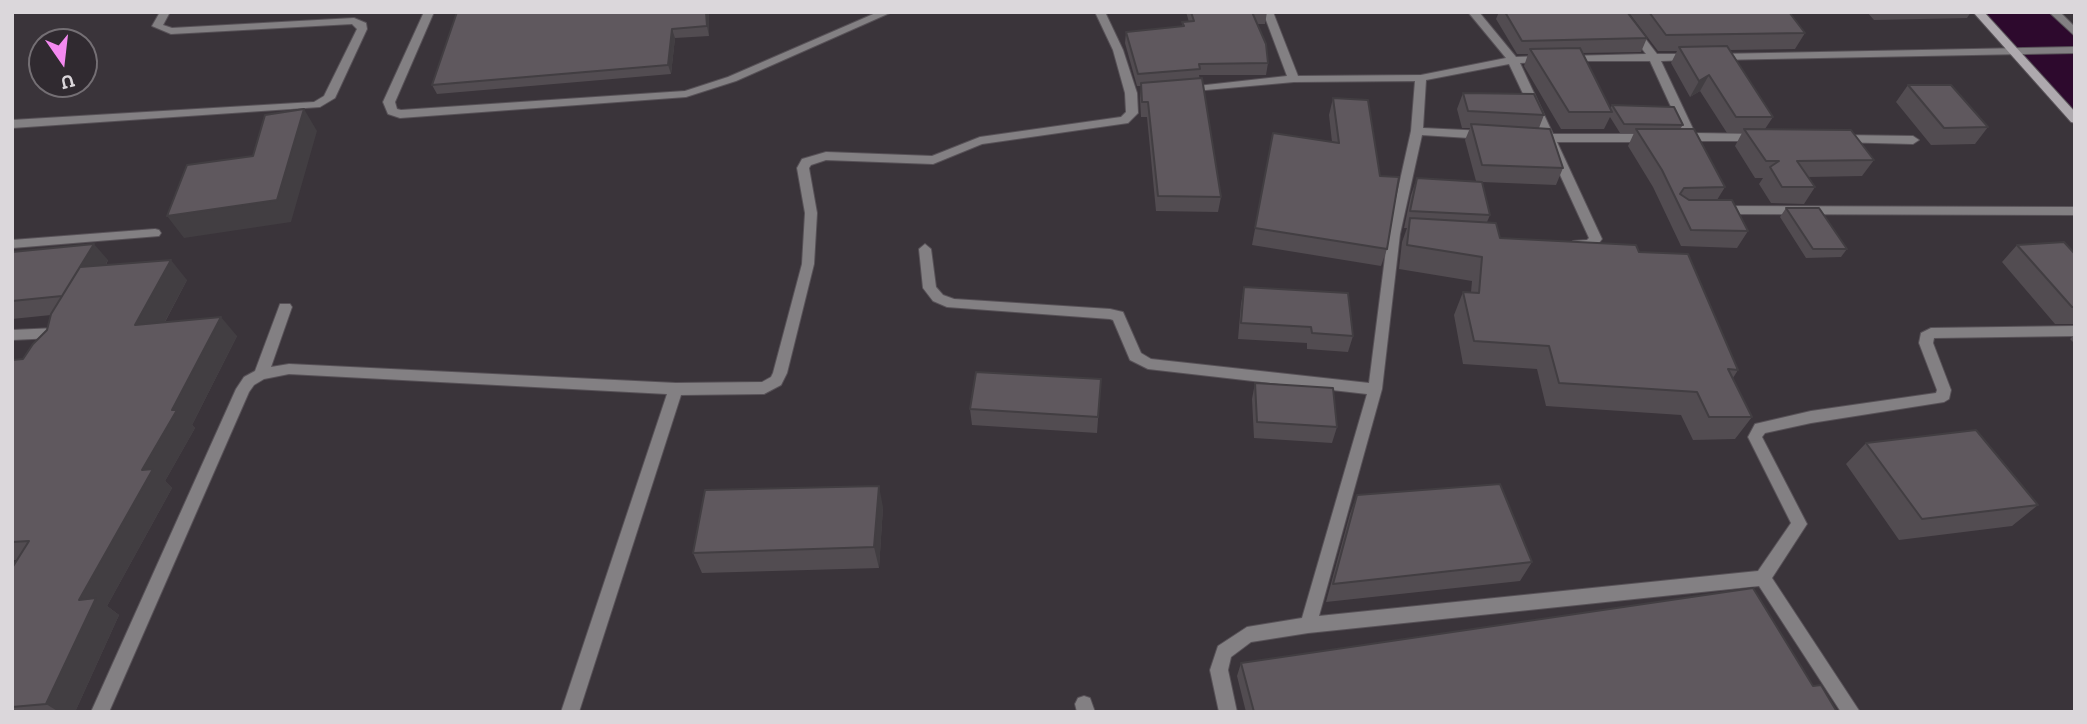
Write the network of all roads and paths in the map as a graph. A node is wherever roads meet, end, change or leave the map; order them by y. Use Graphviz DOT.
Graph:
graph roads {
  1 [pos="165,12"];
  2 [pos="429,12"];
  3 [pos="887,12"];
  4 [pos="1100,12"];
  5 [pos="1268,12"];
  6 [pos="1473,12"];
  7 [pos="1619,12"];
  8 [pos="1978,12"];
  9 [pos="2054,12"];
  10 [pos="2075,33"];
  11 [pos="2075,50"];
  12 [pos="2012,51"];
  13 [pos="1654,58"];
  14 [pos="1513,60"];
  15 [pos="1422,78"];
  16 [pos="1294,79"];
  17 [pos="1178,90"];
  18 [pos="2075,119"];
  19 [pos="12,124"];
  20 [pos="1417,131"];
  21 [pos="1496,136"];
  22 [pos="1690,137"];
  23 [pos="1522,138"];
  24 [pos="1773,138"];
  25 [pos="1548,139"];
  26 [pos="1829,139"];
  27 [pos="1913,140"];
  28 [pos="1703,162"];
  29 [pos="1723,198"];
  30 [pos="1704,210"];
  31 [pos="1729,211"];
  32 [pos="2075,211"];
  33 [pos="155,233"];
  34 [pos="1559,243"];
  35 [pos="12,244"];
  36 [pos="925,248"];
  37 [pos="285,307"];
  38 [pos="2075,331"];
  39 [pos="12,335"];
  40 [pos="55,352"];
  41 [pos="261,374"];
  42 [pos="1376,388"];
  43 [pos="676,389"];
  44 [pos="1763,578"];
  45 [pos="1308,625"];
  46 [pos="100,712"];
  47 [pos="570,712"];
  48 [pos="1228,712"];
  49 [pos="1851,712"];
  1 -- 19 [label="street"];
  2 -- 3 [label="street"];
  4 -- 43 [label="street"];
  5 -- 16 [label="street"];
  6 -- 14 [label="street"];
  7 -- 13 [label="street"];
  8 -- 12 [label="street"];
  9 -- 10 [label="street"];
  11 -- 12 [label="street"];
  12 -- 13 [label="street"];
  12 -- 18 [label="street"];
  13 -- 14 [label="street"];
  13 -- 22 [label="street"];
  14 -- 15 [label="street"];
  14 -- 25 [label="street"];
  15 -- 16 [label="street"];
  15 -- 20 [label="street"];
  16 -- 17 [label="street"];
  20 -- 21 [label="street"];
  20 -- 42 [label="street"];
  22 -- 24 [label="street"];
  22 -- 25 [label="street"];
  22 -- 28 [label="street"];
  23 -- 25 [label="street"];
  25 -- 34 [label="street"];
  26 -- 27 [label="street"];
  29 -- 31 [label="street"];
  30 -- 31 [label="street"];
  31 -- 32 [label="street"];
  33 -- 35 [label="street"];
  36 -- 42 [label="street"];
  37 -- 41 [label="street"];
  38 -- 44 [label="street"];
  39 -- 40 [label="street"];
  41 -- 43 [label="street"];
  41 -- 46 [label="street"];
  42 -- 45 [label="street"];
  43 -- 47 [label="street"];
  44 -- 45 [label="street"];
  44 -- 49 [label="street"];
  45 -- 48 [label="street"];
}
